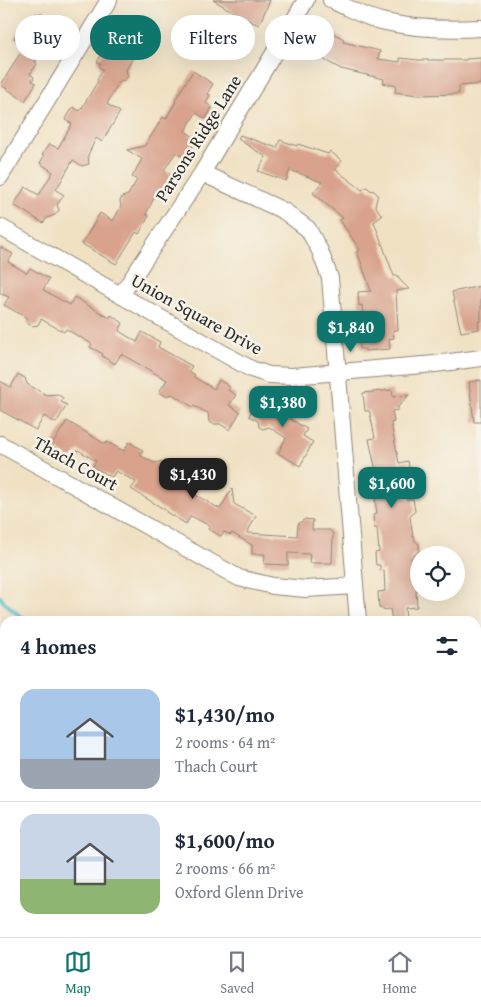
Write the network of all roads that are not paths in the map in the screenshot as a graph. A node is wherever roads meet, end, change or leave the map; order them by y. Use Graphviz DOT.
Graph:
graph roads {
  1 [pos="109,0"];
  2 [pos="306,0"];
  3 [pos="331,0"];
  4 [pos="481,28"];
  5 [pos="202,173"];
  6 [pos="0,177"];
  7 [pos="0,227"];
  8 [pos="121,295"];
  9 [pos="481,358"];
  10 [pos="337,372"];
  11 [pos="0,444"];
  12 [pos="355,586"];
  13 [pos="358,616"];
  1 -- 6 [label="street"];
  2 -- 5 [label="street, Parsons Ridge Lane"];
  3 -- 4 [label="street"];
  5 -- 8 [label="street, Parsons Ridge Lane"];
  5 -- 10 [label="street"];
  7 -- 8 [label="street, Union Square Drive"];
  8 -- 10 [label="street, Union Square Drive"];
  9 -- 10 [label="street, Union Square Drive"];
  10 -- 12 [label="street"];
  11 -- 12 [label="street, Thach Court"];
  12 -- 13 [label="street"];
}
